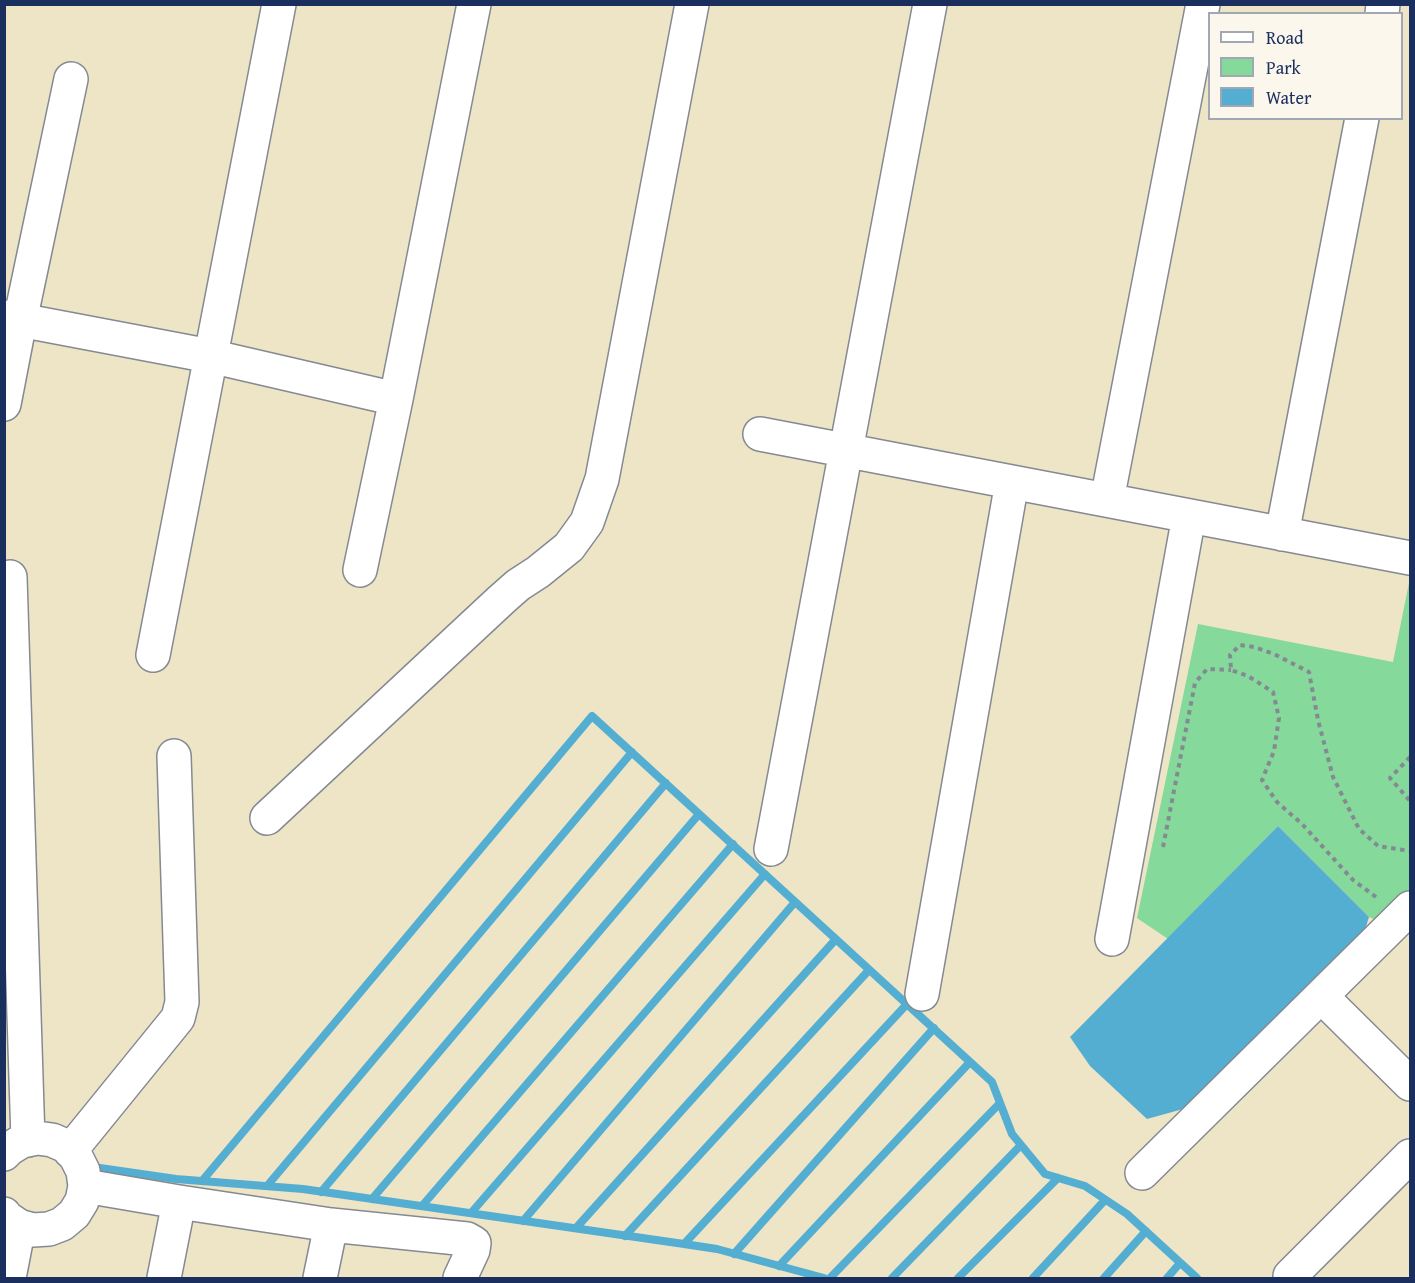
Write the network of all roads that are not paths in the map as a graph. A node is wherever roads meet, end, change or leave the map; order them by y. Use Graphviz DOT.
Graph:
graph roads {
  1 [pos="279,4"];
  2 [pos="474,4"];
  3 [pos="692,4"];
  4 [pos="930,4"];
  5 [pos="1203,4"];
  6 [pos="71,79"];
  7 [pos="1362,120"];
  8 [pos="12,319"];
  9 [pos="210,356"];
  10 [pos="396,399"];
  11 [pos="4,404"];
  12 [pos="760,434"];
  13 [pos="846,450"];
  14 [pos="1012,482"];
  15 [pos="1107,500"];
  16 [pos="1189,516"];
  17 [pos="1282,534"];
  18 [pos="1410,558"];
  19 [pos="360,570"];
  20 [pos="10,577"];
  21 [pos="153,655"];
  22 [pos="174,756"];
  23 [pos="267,818"];
  24 [pos="771,849"];
  25 [pos="1397,902"];
  26 [pos="1112,939"];
  27 [pos="922,994"];
  28 [pos="1322,996"];
  29 [pos="1410,1084"];
  30 [pos="16,1147"];
  31 [pos="70,1151"];
  32 [pos="1410,1156"];
  33 [pos="1142,1173"];
  34 [pos="85,1186"];
  35 [pos="179,1203"];
  36 [pos="12,1220"];
  37 [pos="331,1225"];
  38 [pos="1290,1276"];
  39 [pos="9,1278"];
  40 [pos="164,1278"];
  41 [pos="320,1278"];
  42 [pos="460,1278"];
  1 -- 9 [label="street"];
  2 -- 10 [label="street"];
  3 -- 23 [label="street"];
  4 -- 13 [label="street"];
  5 -- 15 [label="street"];
  6 -- 8 [label="street"];
  7 -- 17 [label="street"];
  8 -- 9 [label="street"];
  8 -- 11 [label="street"];
  9 -- 10 [label="street"];
  9 -- 21 [label="street"];
  10 -- 19 [label="street"];
  12 -- 13 [label="street"];
  13 -- 14 [label="street"];
  13 -- 24 [label="street"];
  14 -- 15 [label="street"];
  14 -- 27 [label="street"];
  15 -- 16 [label="street"];
  16 -- 17 [label="street"];
  16 -- 26 [label="street"];
  17 -- 18 [label="street"];
  20 -- 30 [label="street"];
  22 -- 31 [label="street"];
  25 -- 28 [label="street"];
  28 -- 29 [label="street"];
  28 -- 33 [label="street"];
  30 -- 31 [label="street"];
  31 -- 34 [label="street"];
  32 -- 38 [label="street"];
  34 -- 35 [label="street"];
  34 -- 36 [label="street"];
  35 -- 37 [label="street"];
  35 -- 40 [label="street"];
  36 -- 39 [label="street"];
  37 -- 41 [label="street"];
  37 -- 42 [label="street"];
}
